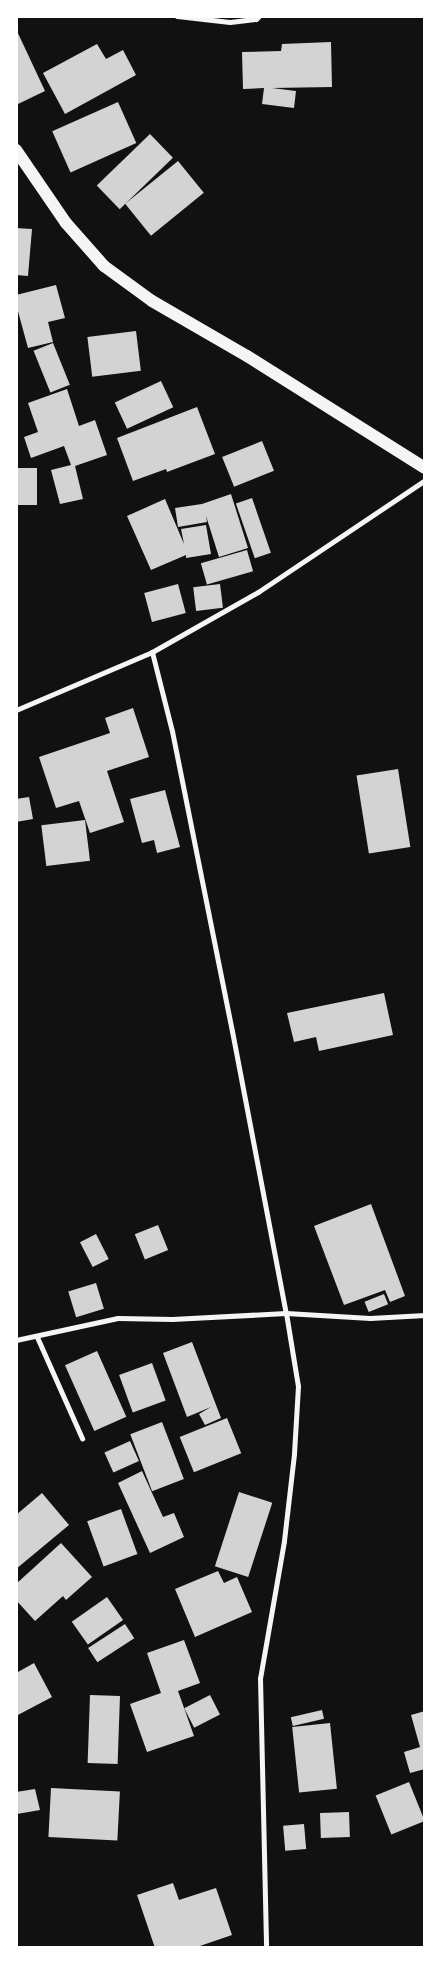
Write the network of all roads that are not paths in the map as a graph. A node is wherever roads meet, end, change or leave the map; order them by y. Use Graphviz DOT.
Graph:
graph roads {
  1 [pos="177,16"];
  2 [pos="259,16"];
  3 [pos="16,150"];
  4 [pos="425,468"];
  5 [pos="425,480"];
  6 [pos="152,652"];
  7 [pos="16,710"];
  8 [pos="286,1313"];
  9 [pos="425,1315"];
  10 [pos="37,1337"];
  11 [pos="16,1340"];
  12 [pos="82,1438"];
  13 [pos="266,1948"];
  1 -- 2 [label="street"];
  3 -- 4 [label="main road"];
  5 -- 6 [label="street"];
  6 -- 7 [label="street"];
  6 -- 8 [label="street"];
  8 -- 9 [label="street"];
  8 -- 10 [label="street"];
  8 -- 13 [label="street"];
  10 -- 11 [label="street"];
  10 -- 12 [label="street"];
}
